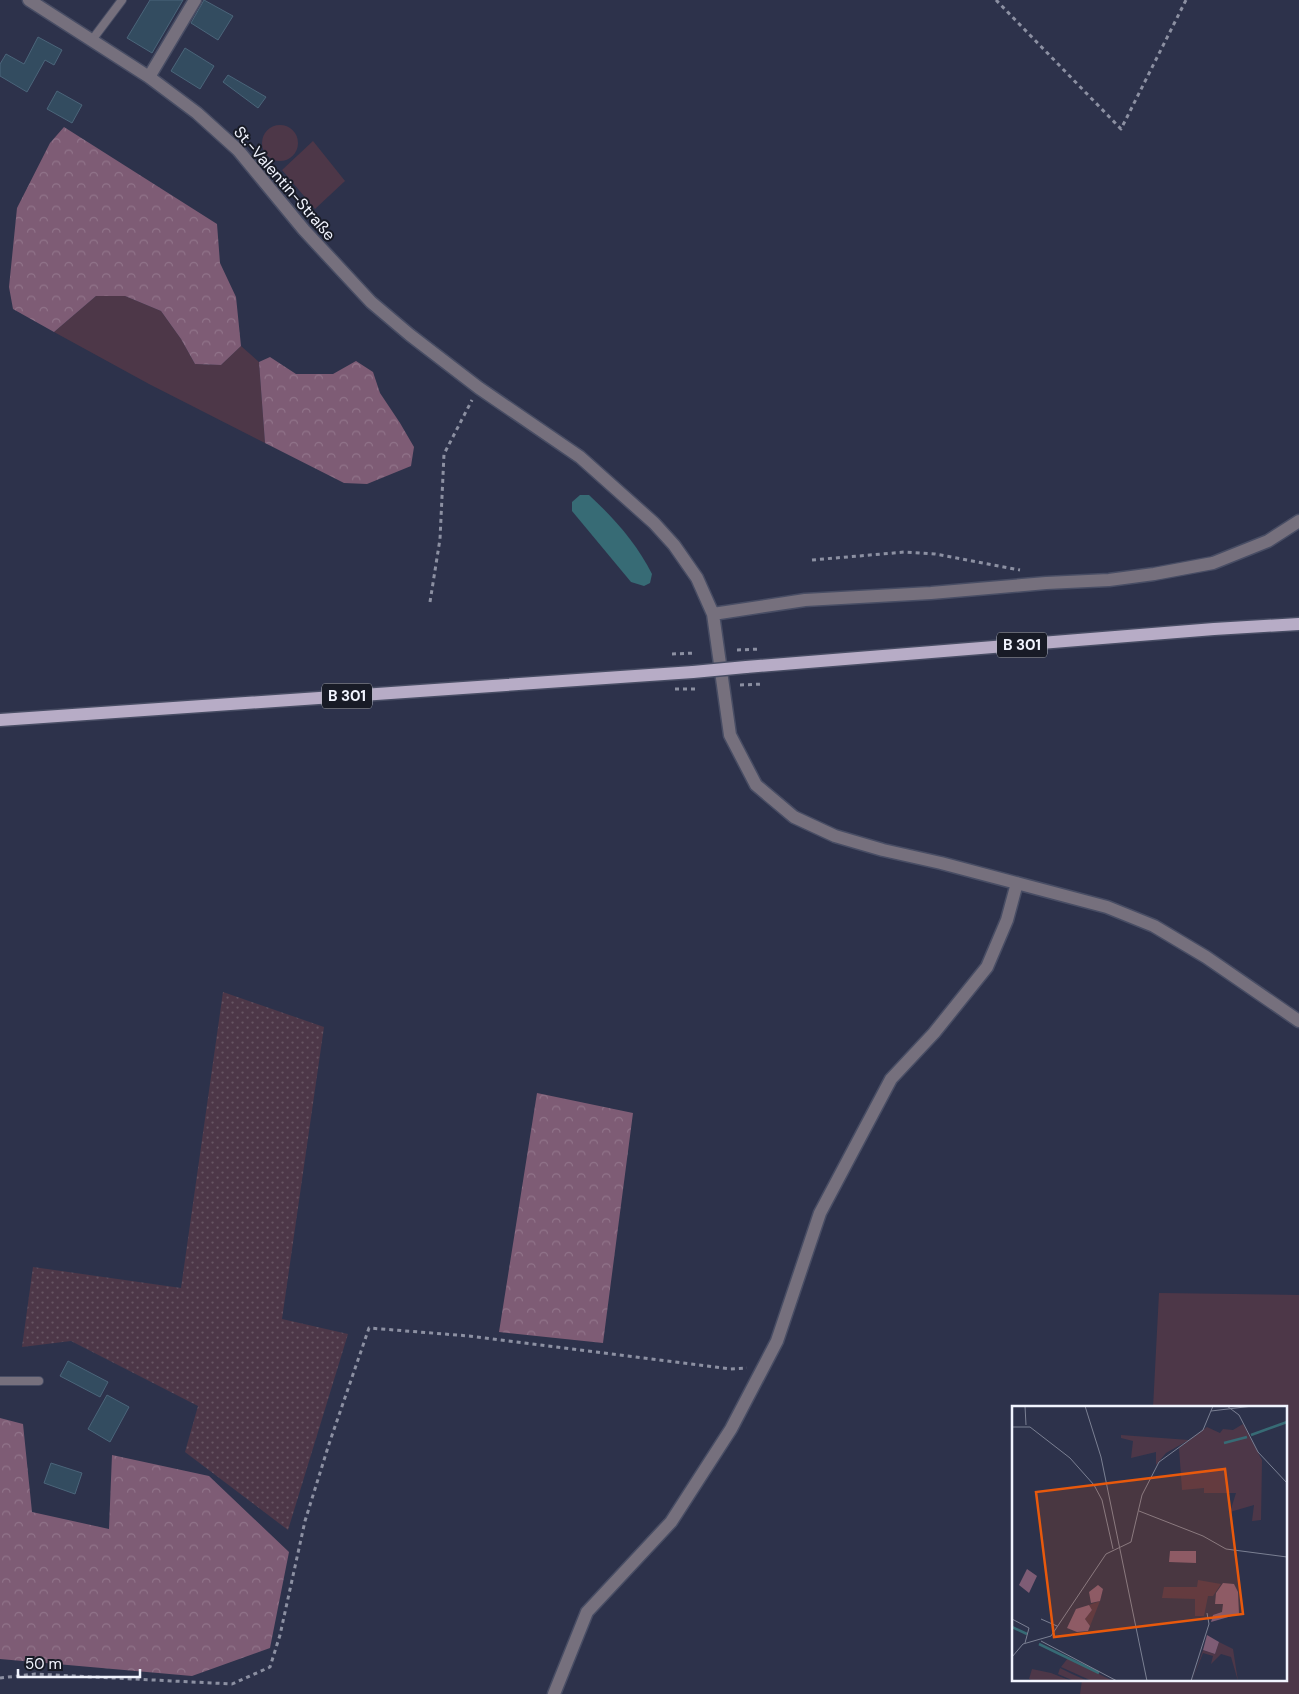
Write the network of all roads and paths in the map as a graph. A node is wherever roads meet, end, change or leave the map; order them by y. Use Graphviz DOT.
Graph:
graph roads {
  1 [pos="29,0"];
  2 [pos="122,0"];
  3 [pos="195,0"];
  4 [pos="996,0"];
  5 [pos="1186,0"];
  6 [pos="92,40"];
  7 [pos="149,77"];
  8 [pos="479,388"];
  9 [pos="1299,521"];
  10 [pos="812,560"];
  11 [pos="1025,571"];
  12 [pos="430,602"];
  13 [pos="713,614"];
  14 [pos="1299,624"];
  15 [pos="760,649"];
  16 [pos="737,650"];
  17 [pos="672,654"];
  18 [pos="695,654"];
  19 [pos="763,684"];
  20 [pos="740,685"];
  21 [pos="698,688"];
  22 [pos="675,689"];
  23 [pos="0,720"];
  24 [pos="1017,883"];
  25 [pos="1299,1021"];
  26 [pos="763,1368"];
  27 [pos="0,1381"];
  28 [pos="39,1381"];
  29 [pos="0,1678"];
  30 [pos="554,1694"];
  1 -- 6 [label="street, St.-Valentin-Straße"];
  2 -- 6 [label="lane"];
  3 -- 7 [label="street"];
  4 -- 5 [label="path"];
  6 -- 7 [label="street, St.-Valentin-Straße"];
  7 -- 8 [label="street, St.-Valentin-Straße"];
  8 -- 12 [label="path"];
  8 -- 13 [label="street, St.-Valentin-Straße"];
  9 -- 13 [label="street"];
  10 -- 11 [label="path"];
  13 -- 24 [label="street, St.-Valentin-Straße"];
  14 -- 23 [label="main road, B 301, bridge"];
  15 -- 16 [label="path"];
  17 -- 18 [label="path"];
  19 -- 20 [label="path"];
  21 -- 22 [label="path"];
  24 -- 25 [label="street, St.-Valentin-Straße"];
  24 -- 26 [label="street"];
  26 -- 29 [label="path"];
  26 -- 30 [label="street"];
  27 -- 28 [label="lane"];
}
